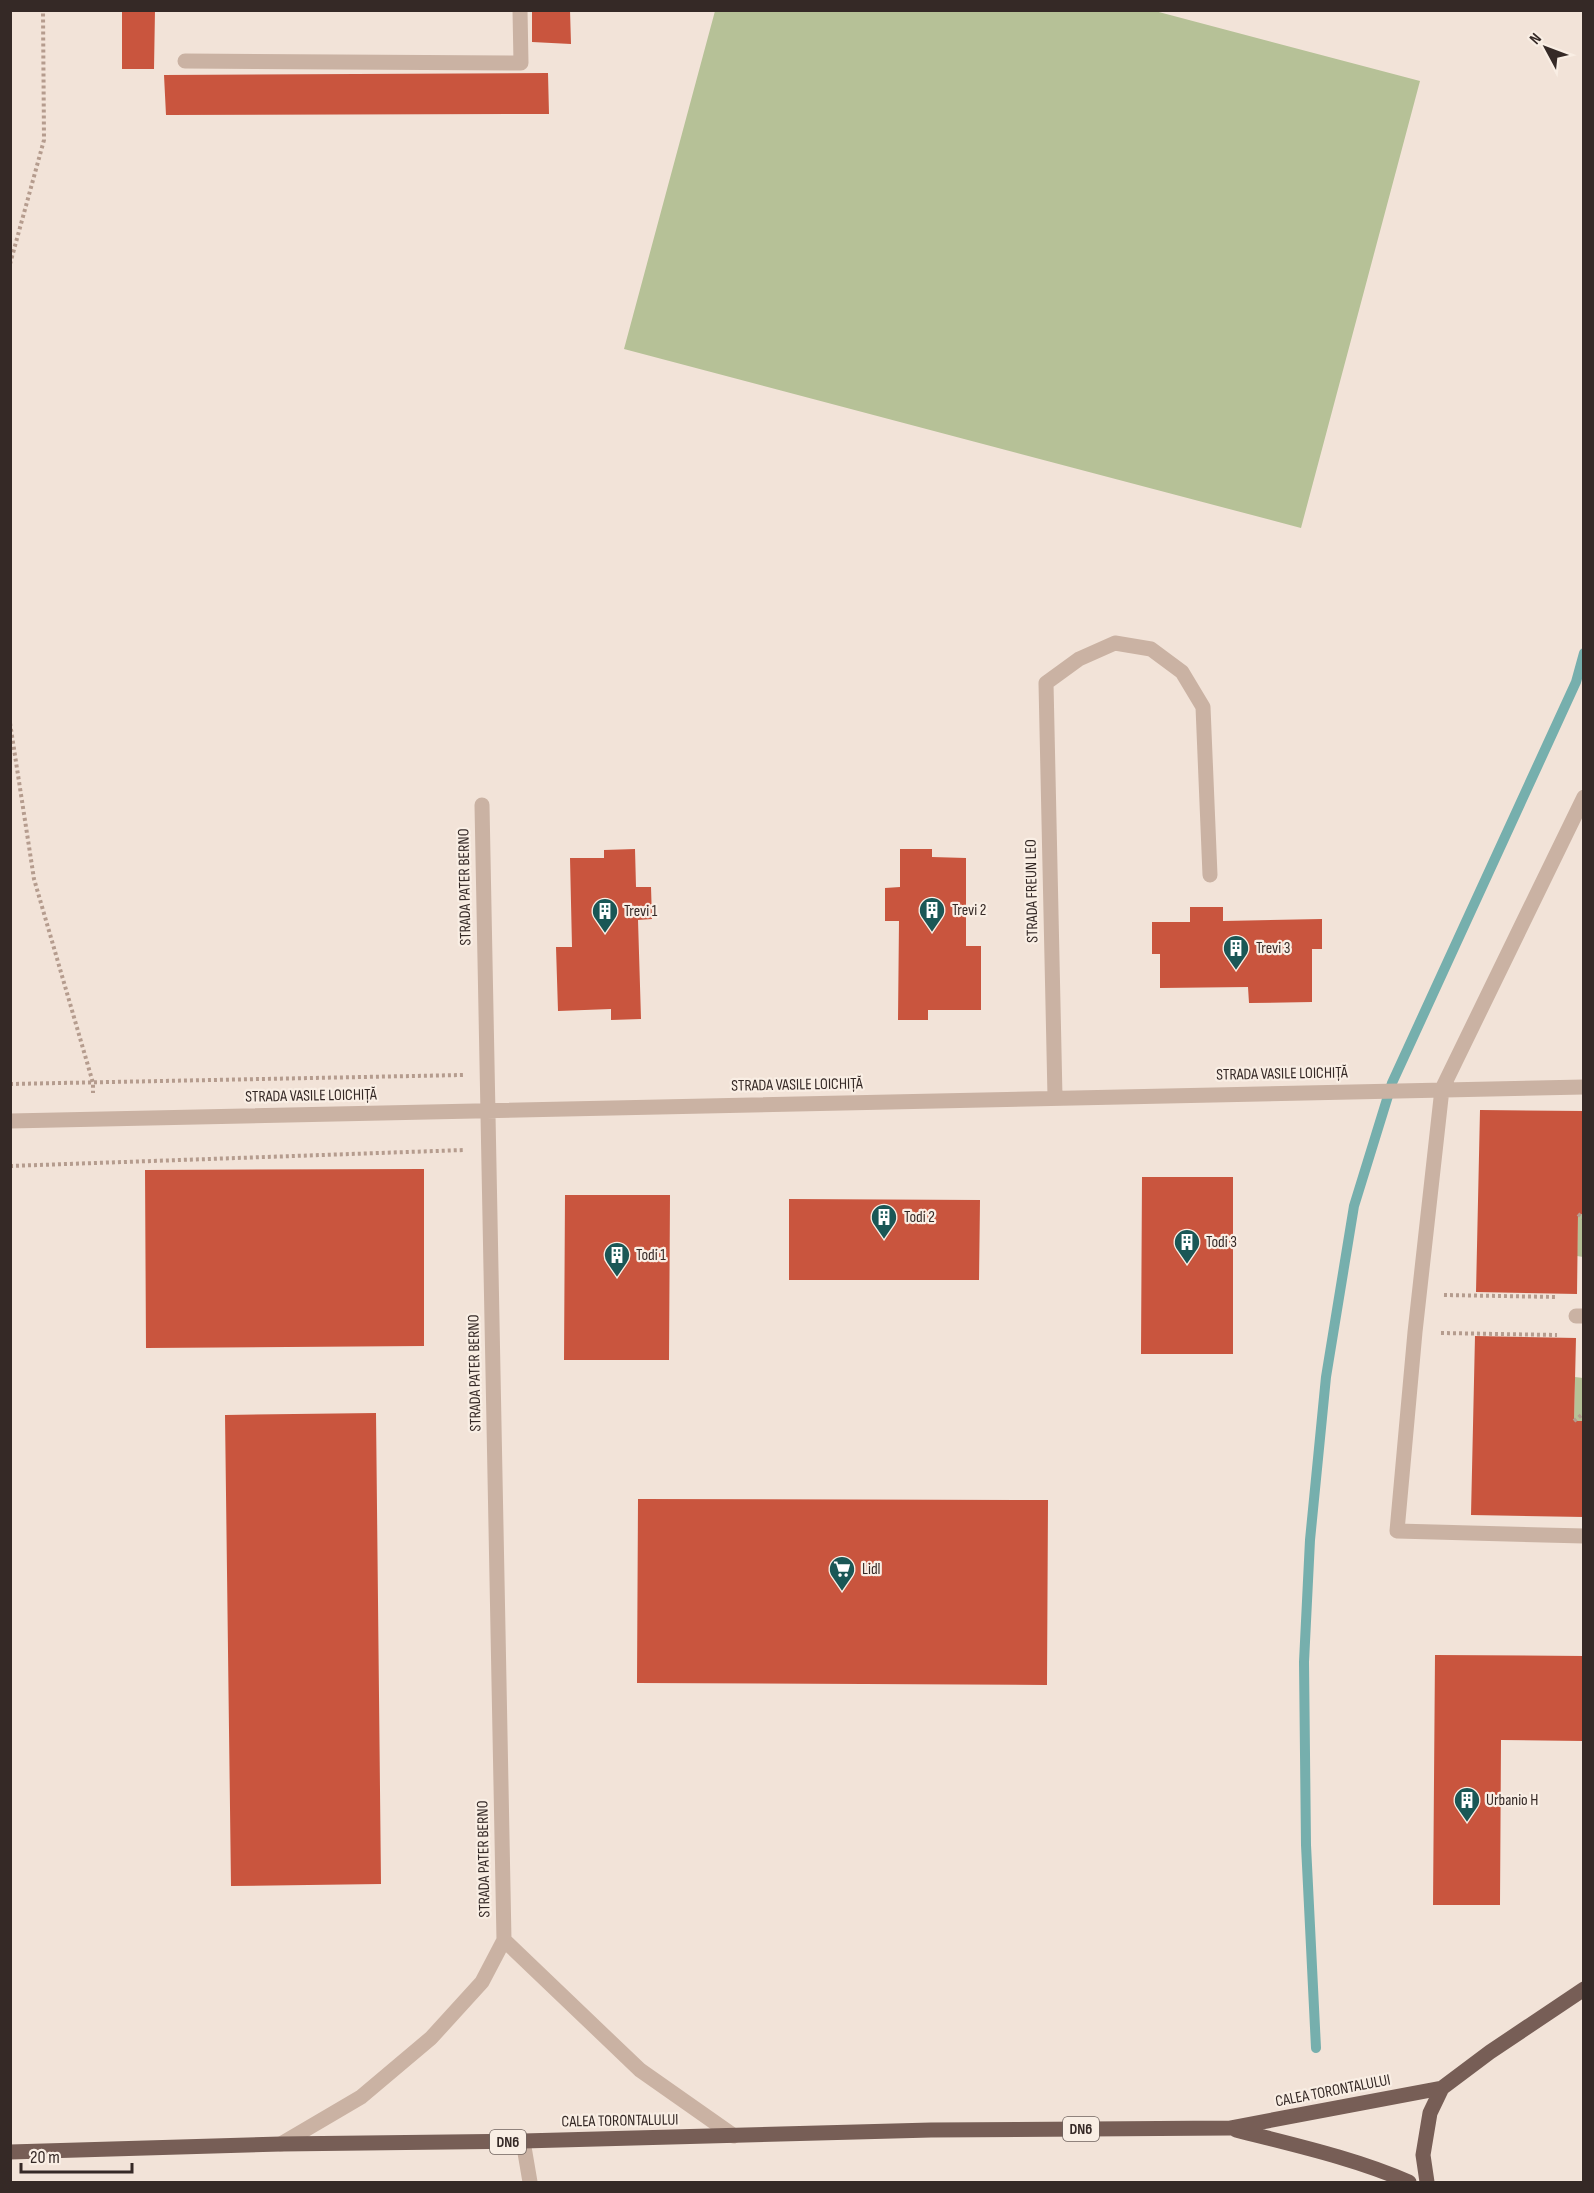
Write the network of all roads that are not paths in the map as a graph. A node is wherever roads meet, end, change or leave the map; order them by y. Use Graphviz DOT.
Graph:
graph roads {
  1 [pos="520,10"];
  2 [pos="185,61"];
  3 [pos="1584,797"];
  4 [pos="482,805"];
  5 [pos="1210,875"];
  6 [pos="1584,1087"];
  7 [pos="1442,1089"];
  8 [pos="1055,1097"];
  9 [pos="488,1110"];
  10 [pos="10,1121"];
  11 [pos="1584,1536"];
  12 [pos="504,1940"];
  13 [pos="1584,1989"];
  14 [pos="1442,2088"];
  15 [pos="1230,2128"];
  16 [pos="735,2136"];
  17 [pos="523,2141"];
  18 [pos="281,2144"];
  19 [pos="10,2152"];
  20 [pos="530,2182"];
  21 [pos="1409,2182"];
  22 [pos="1427,2182"];
  1 -- 2 [label="street"];
  3 -- 7 [label="street"];
  4 -- 9 [label="street, STRADA PATER BERNO"];
  5 -- 8 [label="street, STRADA FREUN LEO"];
  6 -- 7 [label="street, STRADA VASILE LOICHIȚĂ"];
  7 -- 8 [label="street, STRADA VASILE LOICHIȚĂ"];
  7 -- 11 [label="street"];
  8 -- 9 [label="street, STRADA VASILE LOICHIȚĂ"];
  9 -- 10 [label="street, STRADA VASILE LOICHIȚĂ"];
  9 -- 12 [label="street, STRADA PATER BERNO"];
  12 -- 16 [label="street, STRADA PATER BERNO"];
  12 -- 18 [label="street, STRADA PATER BERNO"];
  13 -- 14 [label="main road, DN6"];
  14 -- 15 [label="main road, CALEA TORONTALULUI / DN6"];
  14 -- 22 [label="main road, DN6"];
  15 -- 16 [label="main road, CALEA TORONTALULUI / DN6"];
  15 -- 21 [label="main road, CALEA TORONTALULUI / DN6"];
  16 -- 17 [label="main road, CALEA TORONTALULUI / DN6"];
  17 -- 18 [label="main road, CALEA TORONTALULUI / DN6"];
  17 -- 20 [label="street"];
  18 -- 19 [label="main road, CALEA TORONTALULUI / DN6"];
}
